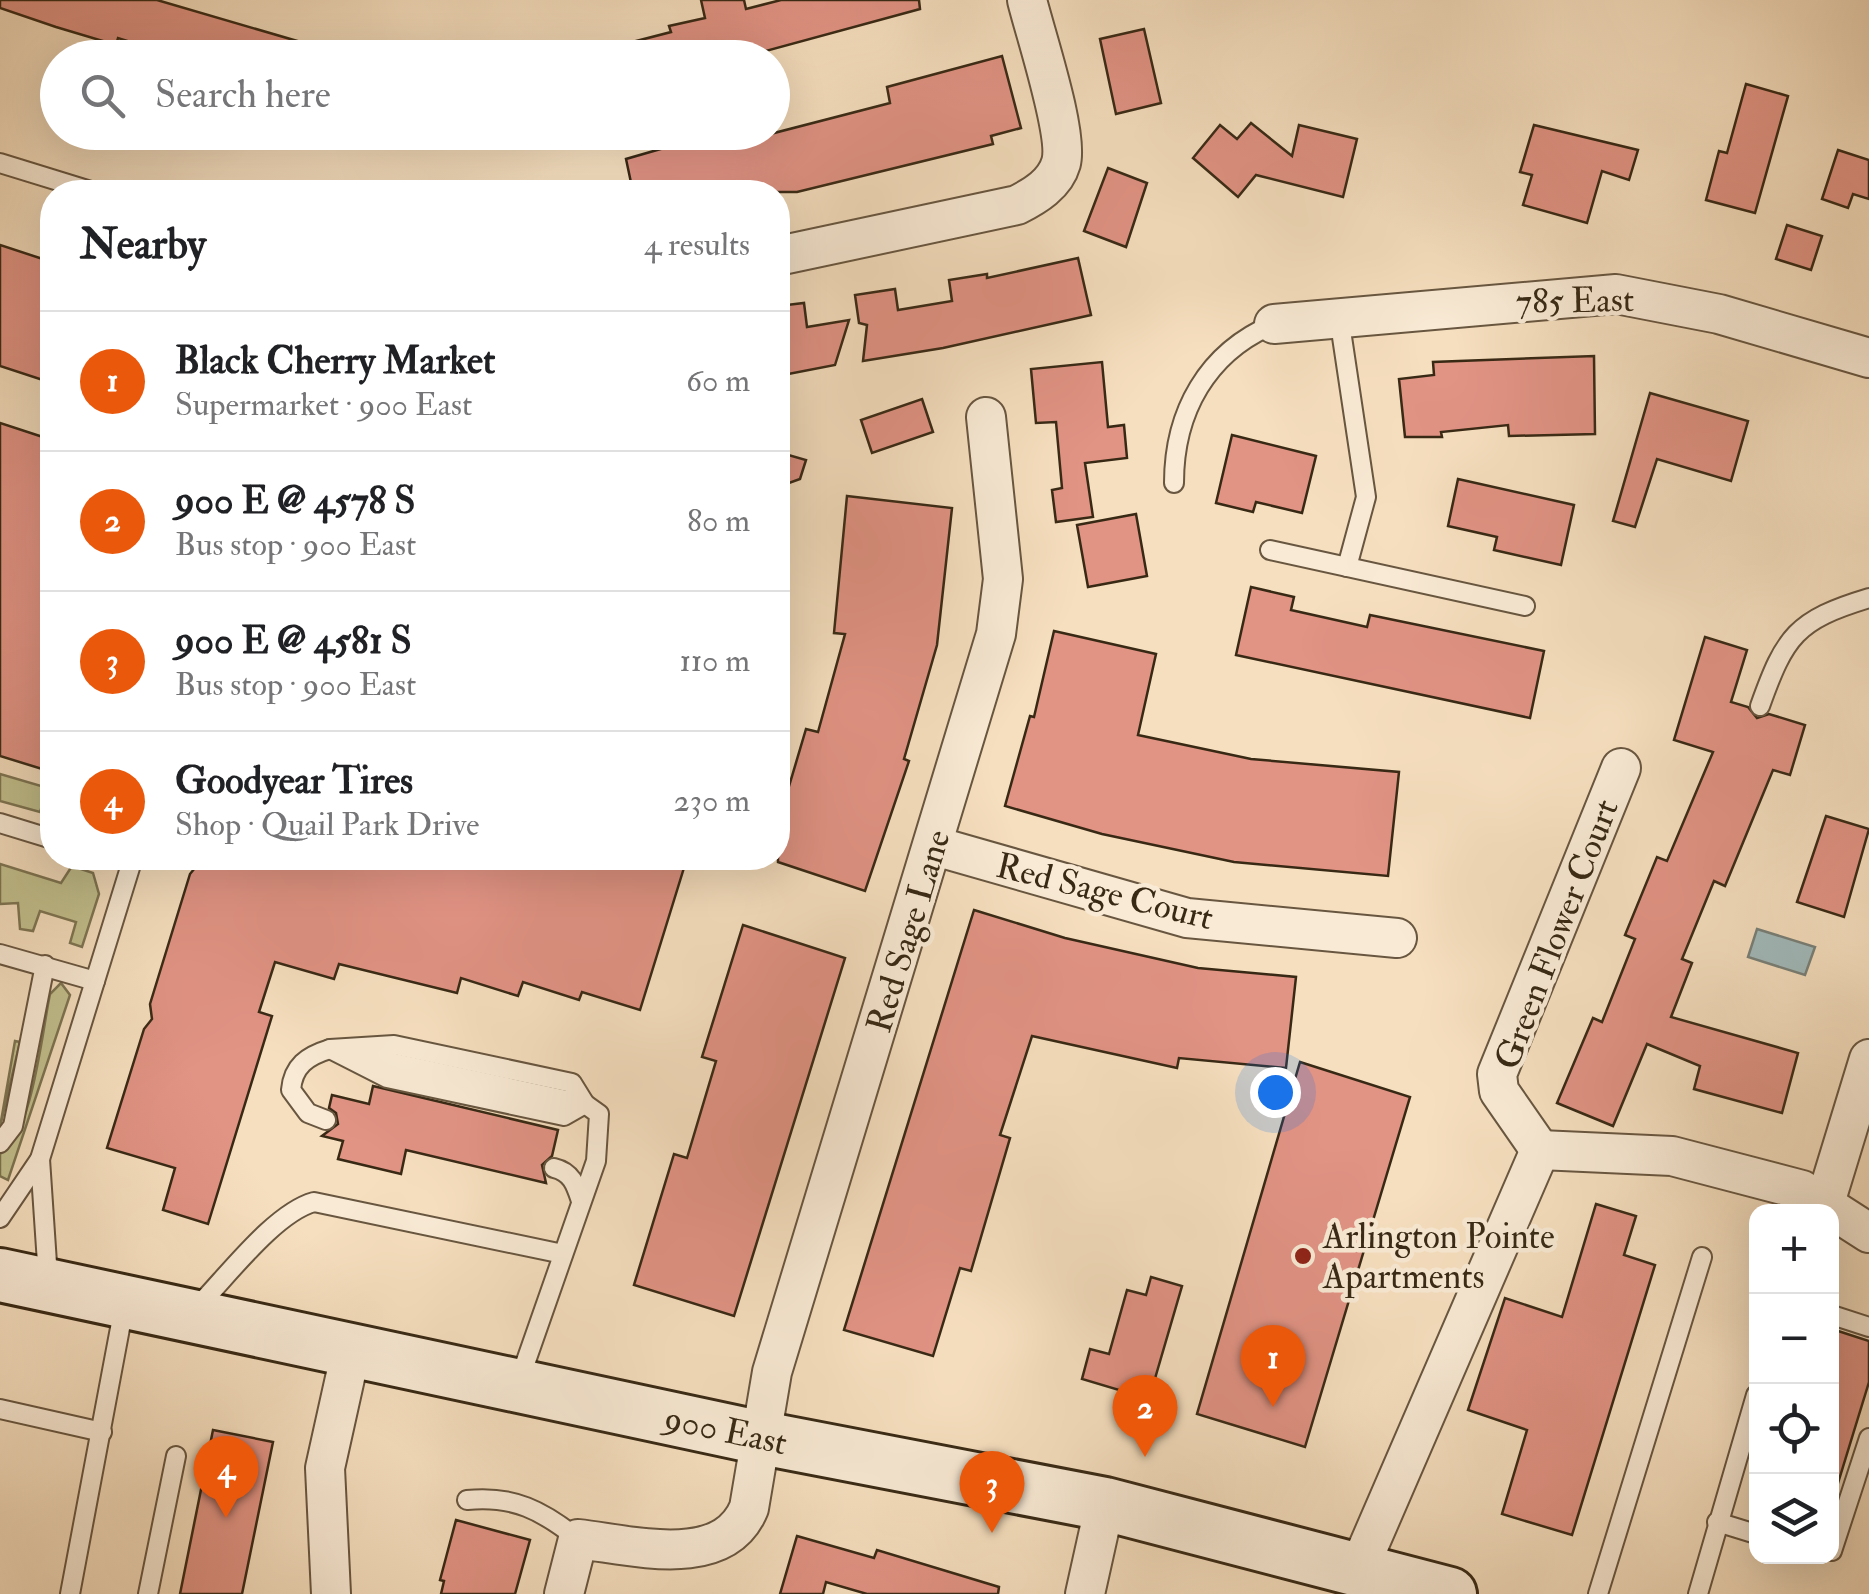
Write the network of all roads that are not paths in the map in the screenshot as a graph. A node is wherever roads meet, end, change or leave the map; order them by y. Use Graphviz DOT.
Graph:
graph roads {
  1 [pos="1027,0"];
  2 [pos="0,163"];
  3 [pos="55,180"];
  4 [pos="790,253"];
  5 [pos="1338,316"];
  6 [pos="1274,324"];
  7 [pos="1869,358"];
  8 [pos="986,417"];
  9 [pos="1174,483"];
  10 [pos="1270,550"];
  11 [pos="1347,567"];
  12 [pos="1869,598"];
  13 [pos="1525,606"];
  14 [pos="1760,706"];
  15 [pos="1621,768"];
  16 [pos="0,824"];
  17 [pos="40,836"];
  18 [pos="934,846"];
  19 [pos="129,870"];
  20 [pos="1397,938"];
  21 [pos="0,954"];
  22 [pos="45,965"];
  23 [pos="96,981"];
  24 [pos="1869,1059"];
  25 [pos="326,1120"];
  26 [pos="0,1142"];
  27 [pos="1540,1150"];
  28 [pos="40,1159"];
  29 [pos="554,1168"];
  30 [pos="581,1202"];
  31 [pos="1825,1203"];
  32 [pos="0,1218"];
  33 [pos="1869,1233"];
  34 [pos="563,1254"];
  35 [pos="1702,1257"];
  36 [pos="24,1280"];
  37 [pos="125,1302"];
  38 [pos="189,1316"];
  39 [pos="1839,1318"];
  40 [pos="1869,1328"];
  41 [pos="351,1350"];
  42 [pos="517,1386"];
  43 [pos="0,1409"];
  44 [pos="1749,1418"];
  45 [pos="102,1432"];
  46 [pos="762,1438"];
  47 [pos="1869,1438"];
  48 [pos="176,1456"];
  49 [pos="467,1500"];
  50 [pos="1105,1504"];
  51 [pos="1717,1522"];
  52 [pos="1839,1530"];
  53 [pos="1749,1532"];
  54 [pos="578,1539"];
  55 [pos="1359,1568"];
  56 [pos="70,1594"];
  57 [pos="148,1594"];
  58 [pos="331,1594"];
  59 [pos="564,1594"];
  60 [pos="1085,1594"];
  61 [pos="1450,1594"];
  62 [pos="1598,1594"];
  63 [pos="1698,1594"];
  1 -- 4 [label="street"];
  2 -- 3 [label="lane"];
  5 -- 6 [label="street, 785 East"];
  5 -- 7 [label="street, 785 East"];
  5 -- 11 [label="lane"];
  6 -- 9 [label="lane"];
  8 -- 18 [label="street, Red Sage Lane"];
  10 -- 11 [label="lane"];
  11 -- 13 [label="lane"];
  12 -- 14 [label="lane"];
  15 -- 27 [label="street, Green Flower Court"];
  16 -- 17 [label="lane"];
  18 -- 20 [label="street, Red Sage Court"];
  18 -- 46 [label="street, Red Sage Lane"];
  19 -- 23 [label="lane"];
  21 -- 22 [label="lane"];
  22 -- 23 [label="lane"];
  22 -- 26 [label="lane"];
  23 -- 28 [label="lane"];
  24 -- 31 [label="street"];
  25 -- 30 [label="lane"];
  27 -- 31 [label="street"];
  27 -- 55 [label="street"];
  28 -- 32 [label="lane"];
  28 -- 36 [label="lane"];
  29 -- 30 [label="lane"];
  30 -- 34 [label="lane"];
  31 -- 33 [label="street"];
  34 -- 38 [label="lane"];
  34 -- 42 [label="lane"];
  35 -- 62 [label="lane"];
  36 -- 37 [label="main road, 900 East"];
  37 -- 38 [label="main road, 900 East"];
  37 -- 45 [label="lane"];
  38 -- 41 [label="main road, 900 East"];
  39 -- 40 [label="lane"];
  41 -- 42 [label="main road, 900 East"];
  41 -- 58 [label="street"];
  42 -- 46 [label="main road, 900 East"];
  43 -- 45 [label="lane"];
  44 -- 51 [label="lane"];
  45 -- 56 [label="lane"];
  46 -- 50 [label="main road, 900 East"];
  46 -- 54 [label="street, Red Sage Lane"];
  47 -- 52 [label="lane"];
  48 -- 57 [label="lane"];
  49 -- 54 [label="lane"];
  50 -- 55 [label="main road, 900 East"];
  50 -- 60 [label="street"];
  51 -- 53 [label="lane"];
  51 -- 63 [label="lane"];
  54 -- 59 [label="street"];
  55 -- 61 [label="main road, 900 East"];
}
